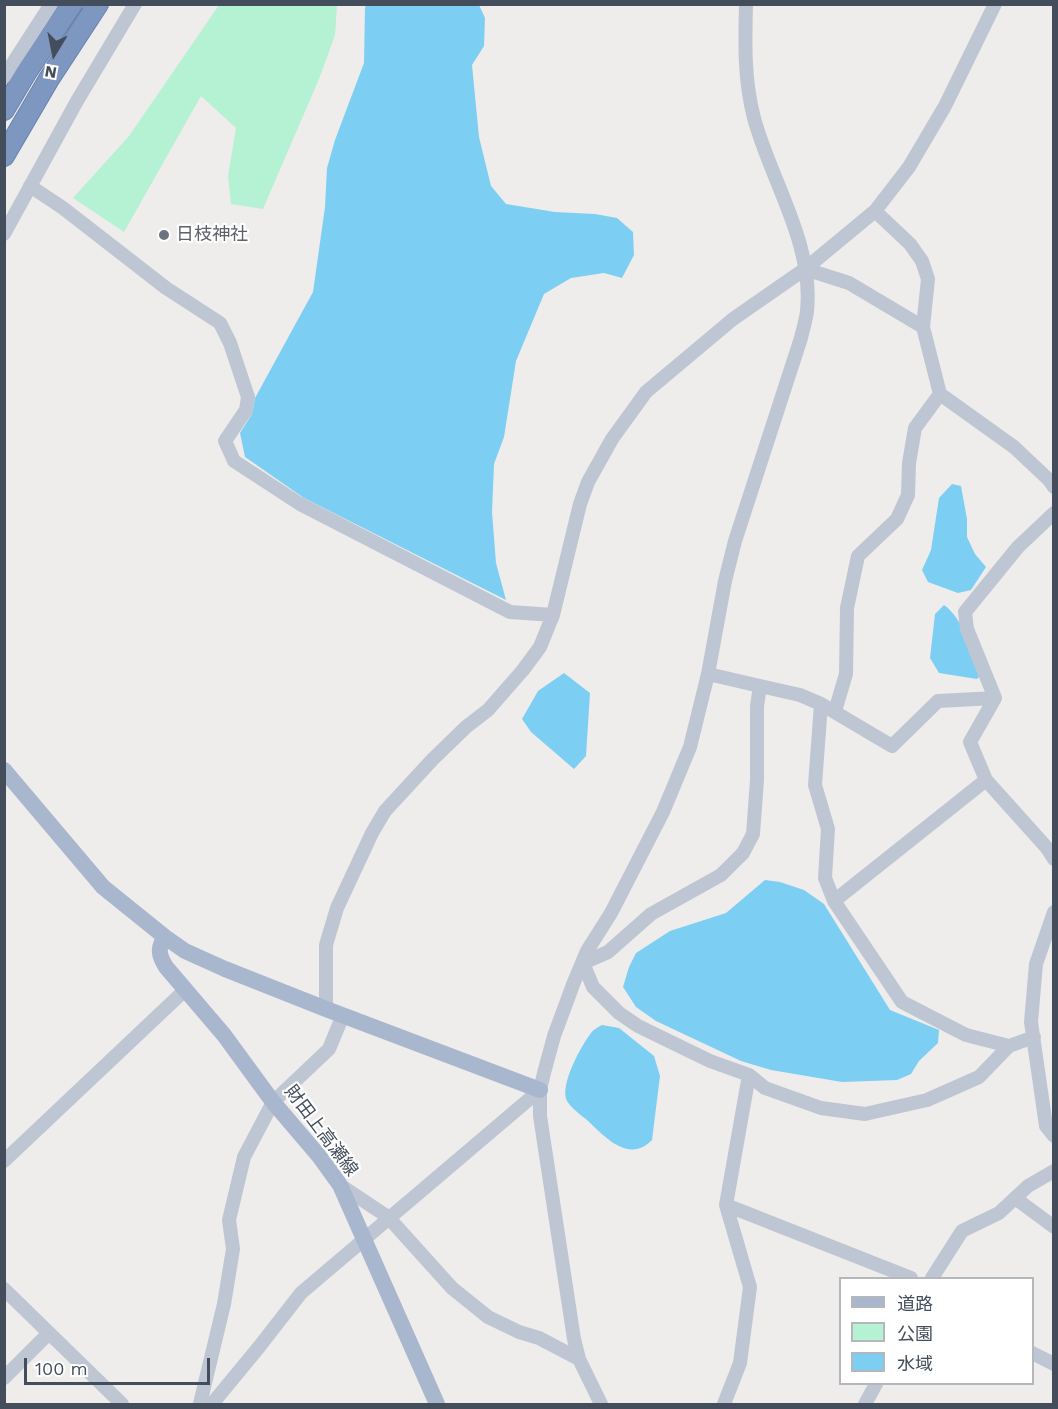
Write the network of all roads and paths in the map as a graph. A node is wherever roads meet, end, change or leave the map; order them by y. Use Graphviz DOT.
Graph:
graph roads {
  1 [pos="51,4"];
  2 [pos="72,4"];
  3 [pos="98,4"];
  4 [pos="135,4"];
  5 [pos="746,4"];
  6 [pos="995,4"];
  7 [pos="4,77"];
  8 [pos="4,110"];
  9 [pos="4,156"];
  10 [pos="30,186"];
  11 [pos="875,211"];
  12 [pos="4,234"];
  13 [pos="805,269"];
  14 [pos="923,327"];
  15 [pos="940,394"];
  16 [pos="1053,486"];
  17 [pos="1053,513"];
  18 [pos="553,615"];
  19 [pos="708,674"];
  20 [pos="760,686"];
  21 [pos="995,699"];
  22 [pos="821,704"];
  23 [pos="835,711"];
  24 [pos="4,770"];
  25 [pos="986,780"];
  26 [pos="1051,849"];
  27 [pos="834,901"];
  28 [pos="1053,912"];
  29 [pos="165,937"];
  30 [pos="583,963"];
  31 [pos="184,991"];
  32 [pos="326,1009"];
  33 [pos="343,1015"];
  34 [pos="1034,1037"];
  35 [pos="1009,1047"];
  36 [pos="749,1075"];
  37 [pos="540,1090"];
  38 [pos="273,1102"];
  39 [pos="1053,1136"];
  40 [pos="4,1161"];
  41 [pos="1053,1171"];
  42 [pos="340,1185"];
  43 [pos="1015,1198"];
  44 [pos="726,1205"];
  45 [pos="388,1217"];
  46 [pos="1053,1227"];
  47 [pos="363,1238"];
  48 [pos="908,1277"];
  49 [pos="933,1277"];
  50 [pos="4,1288"];
  51 [pos="49,1333"];
  52 [pos="1034,1354"];
  53 [pos="579,1359"];
  54 [pos="1053,1364"];
  55 [pos="4,1378"];
  56 [pos="875,1385"];
  57 [pos="122,1404"];
  58 [pos="200,1404"];
  59 [pos="212,1404"];
  60 [pos="436,1404"];
  61 [pos="601,1404"];
  62 [pos="724,1404"];
  63 [pos="865,1404"];
  1 -- 7 [label="street"];
  2 -- 8 [label="highway"];
  3 -- 9 [label="highway"];
  4 -- 10 [label="street"];
  5 -- 13 [label="street"];
  6 -- 11 [label="street"];
  10 -- 12 [label="street"];
  10 -- 18 [label="street"];
  11 -- 13 [label="street"];
  11 -- 14 [label="street"];
  13 -- 14 [label="street"];
  13 -- 18 [label="street"];
  13 -- 19 [label="street"];
  14 -- 15 [label="street"];
  15 -- 16 [label="street"];
  15 -- 23 [label="street"];
  17 -- 21 [label="street"];
  18 -- 32 [label="street"];
  19 -- 20 [label="street"];
  19 -- 30 [label="street"];
  20 -- 22 [label="street"];
  20 -- 30 [label="street"];
  21 -- 23 [label="street"];
  21 -- 25 [label="street"];
  22 -- 23 [label="street"];
  22 -- 27 [label="street"];
  24 -- 29 [label="main road"];
  25 -- 26 [label="street"];
  25 -- 27 [label="street"];
  27 -- 35 [label="street"];
  28 -- 34 [label="street"];
  29 -- 31 [label="main road, 財田上高瀬線"];
  29 -- 32 [label="main road"];
  30 -- 36 [label="street"];
  30 -- 37 [label="street"];
  31 -- 38 [label="main road, 財田上高瀬線"];
  31 -- 40 [label="street"];
  32 -- 33 [label="main road"];
  33 -- 37 [label="main road"];
  33 -- 38 [label="street"];
  34 -- 35 [label="street"];
  34 -- 39 [label="street"];
  35 -- 36 [label="street"];
  36 -- 44 [label="street"];
  37 -- 45 [label="street"];
  37 -- 53 [label="street"];
  38 -- 42 [label="main road, 財田上高瀬線"];
  38 -- 58 [label="street"];
  41 -- 43 [label="street"];
  42 -- 45 [label="street"];
  42 -- 47 [label="main road, 財田上高瀬線"];
  43 -- 46 [label="street"];
  43 -- 49 [label="street"];
  44 -- 48 [label="street"];
  44 -- 62 [label="street"];
  45 -- 47 [label="street"];
  45 -- 53 [label="street"];
  47 -- 59 [label="street"];
  47 -- 60 [label="main road, 財田上高瀬線"];
  50 -- 51 [label="street"];
  51 -- 55 [label="street"];
  51 -- 57 [label="street"];
  52 -- 54 [label="street"];
  53 -- 61 [label="street"];
  56 -- 63 [label="street"];
}
